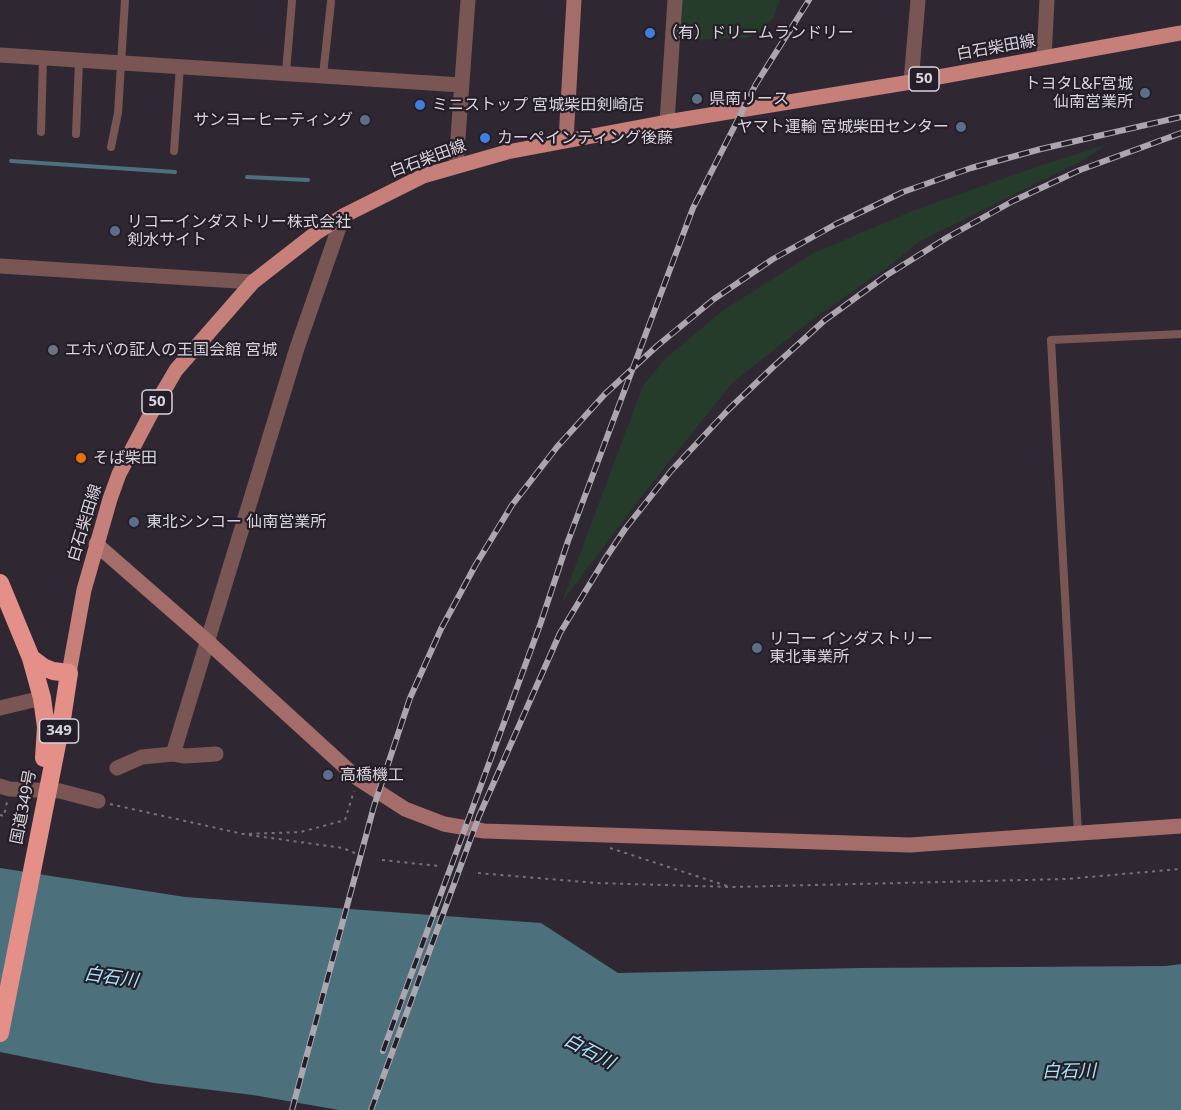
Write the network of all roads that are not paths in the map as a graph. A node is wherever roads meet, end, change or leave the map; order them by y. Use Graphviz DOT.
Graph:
graph roads {
  1 [pos="125,0"];
  2 [pos="468,0"];
  3 [pos="574,0"];
  4 [pos="675,0"];
  5 [pos="918,0"];
  6 [pos="1047,0"];
  7 [pos="292,1"];
  8 [pos="331,2"];
  9 [pos="1181,33"];
  10 [pos="0,55"];
  11 [pos="1044,57"];
  12 [pos="43,59"];
  13 [pos="79,61"];
  14 [pos="120,64"];
  15 [pos="180,66"];
  16 [pos="286,72"];
  17 [pos="323,75"];
  18 [pos="911,82"];
  19 [pos="461,85"];
  20 [pos="667,122"];
  21 [pos="41,132"];
  22 [pos="76,134"];
  23 [pos="566,140"];
  24 [pos="111,147"];
  25 [pos="174,151"];
  26 [pos="456,165"];
  27 [pos="343,216"];
  28 [pos="0,266"];
  29 [pos="253,282"];
  30 [pos="1181,334"];
  31 [pos="96,544"];
  32 [pos="1,591"];
  33 [pos="207,641"];
  34 [pos="31,658"];
  35 [pos="69,673"];
  36 [pos="42,698"];
  37 [pos="0,708"];
  38 [pos="173,754"];
  39 [pos="216,754"];
  40 [pos="117,768"];
  41 [pos="0,786"];
  42 [pos="47,789"];
  43 [pos="98,801"];
  44 [pos="1181,826"];
  45 [pos="1078,834"];
  46 [pos="0,1033"];
  1 -- 14 [label="lane"];
  2 -- 19 [label="street"];
  3 -- 23 [label="street"];
  4 -- 20 [label="street"];
  5 -- 18 [label="street"];
  6 -- 11 [label="street"];
  7 -- 16 [label="lane"];
  8 -- 17 [label="lane"];
  9 -- 11 [label="main road, 白石柴田線 / 50"];
  10 -- 12 [label="street"];
  11 -- 18 [label="main road, 白石柴田線 / 50"];
  12 -- 13 [label="street"];
  12 -- 21 [label="lane"];
  13 -- 14 [label="street"];
  13 -- 22 [label="lane"];
  14 -- 15 [label="street"];
  14 -- 24 [label="lane"];
  15 -- 16 [label="street"];
  15 -- 25 [label="lane"];
  16 -- 17 [label="street"];
  17 -- 19 [label="street"];
  18 -- 20 [label="main road, 白石柴田線 / 50"];
  19 -- 26 [label="street"];
  20 -- 23 [label="main road, 白石柴田線 / 50"];
  23 -- 26 [label="main road, 白石柴田線 / 50"];
  26 -- 27 [label="main road, 白石柴田線 / 50"];
  27 -- 29 [label="main road, 白石柴田線 / 50"];
  27 -- 33 [label="street"];
  28 -- 29 [label="street"];
  29 -- 31 [label="main road, 白石柴田線 / 50"];
  30 -- 45 [label="lane"];
  31 -- 33 [label="street"];
  31 -- 35 [label="main road, 白石柴田線 / 50"];
  32 -- 34 [label="highway, 349"];
  33 -- 38 [label="street"];
  33 -- 45 [label="street"];
  34 -- 35 [label="highway"];
  34 -- 36 [label="highway, 349"];
  35 -- 42 [label="highway, 国道349号 / 349"];
  36 -- 37 [label="street"];
  36 -- 42 [label="highway, 349"];
  38 -- 39 [label="street"];
  38 -- 40 [label="street"];
  41 -- 42 [label="street"];
  42 -- 43 [label="street"];
  42 -- 46 [label="highway, 国道349号 / 349"];
  44 -- 45 [label="street"];
}
